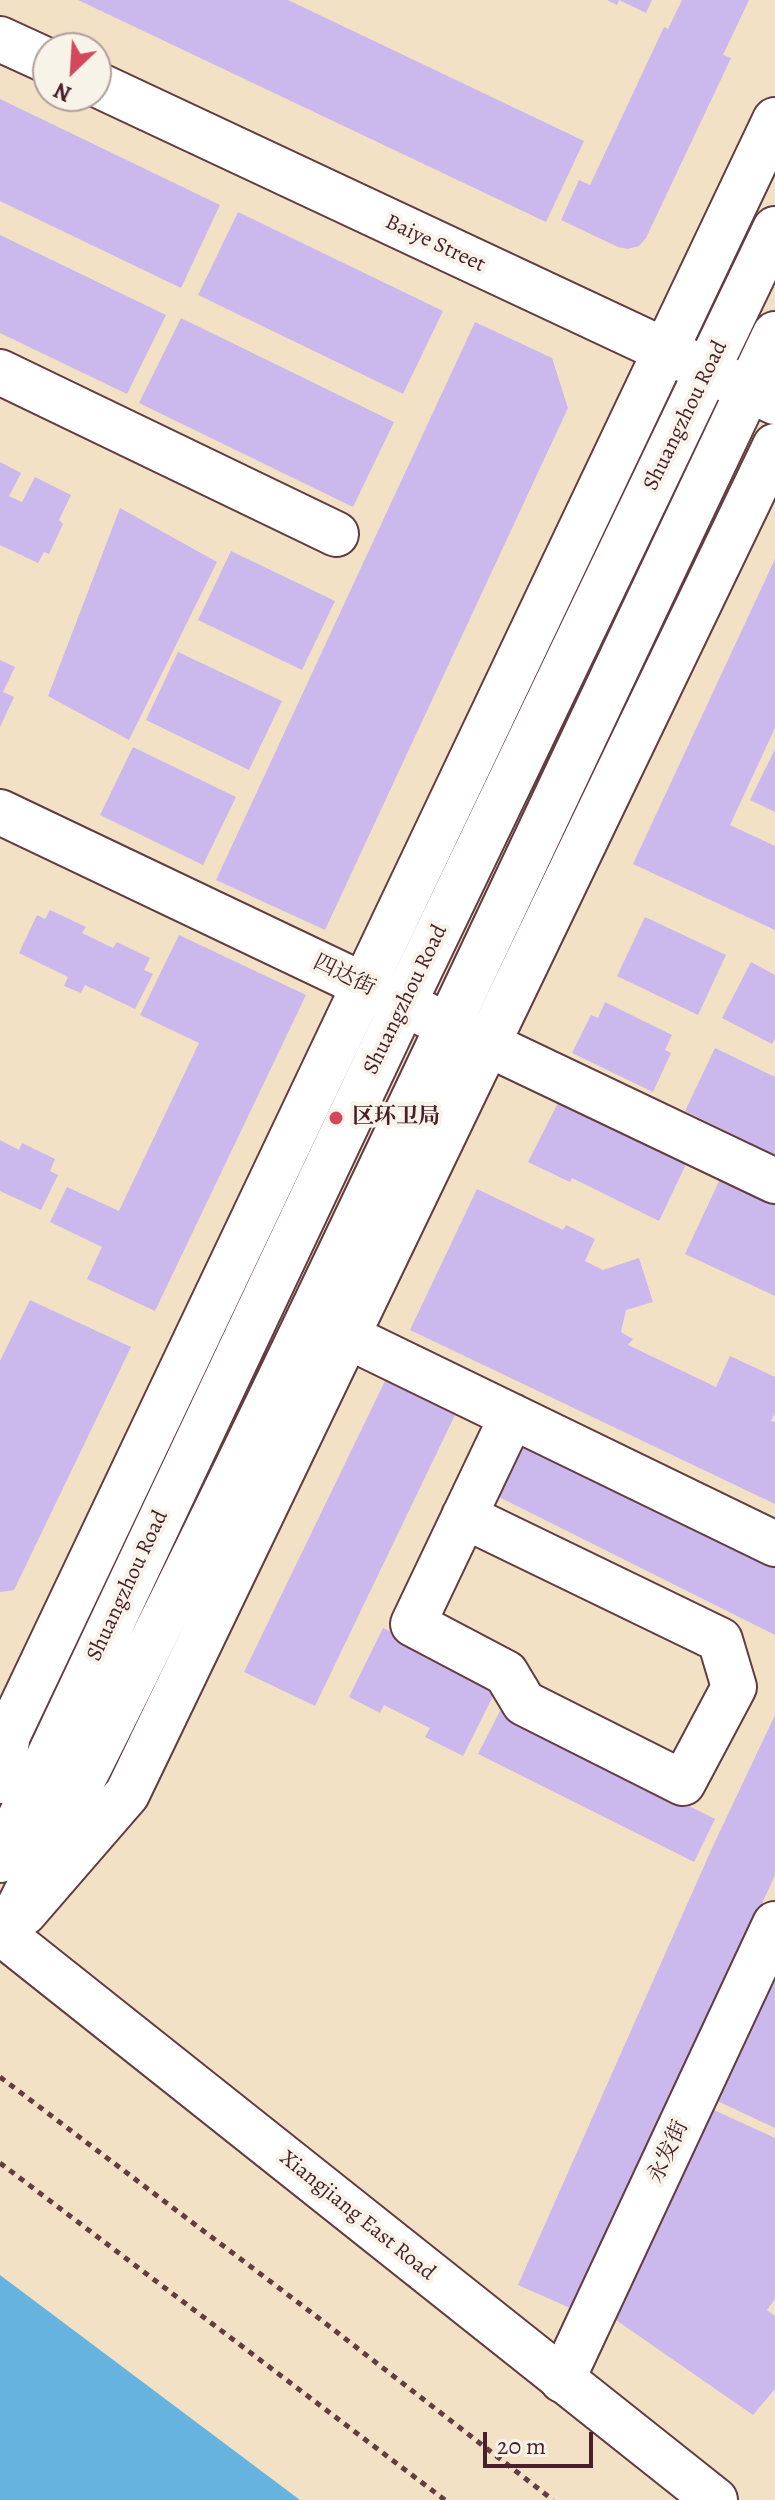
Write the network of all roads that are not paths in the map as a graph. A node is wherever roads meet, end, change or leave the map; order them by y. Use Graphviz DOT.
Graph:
graph roads {
  1 [pos="0,39"];
  2 [pos="32,54"];
  3 [pos="112,92"];
  4 [pos="775,120"];
  5 [pos="775,229"];
  6 [pos="775,334"];
  7 [pos="665,351"];
  8 [pos="708,371"];
  9 [pos="0,372"];
  10 [pos="762,396"];
  11 [pos="775,446"];
  12 [pos="336,534"];
  13 [pos="0,812"];
  14 [pos="384,996"];
  15 [pos="448,1026"];
  16 [pos="487,1046"];
  17 [pos="775,1181"];
  18 [pos="308,1317"];
  19 [pos="347,1336"];
  20 [pos="512,1416"];
  21 [pos="464,1516"];
  22 [pos="775,1544"];
  23 [pos="0,1781"];
  24 [pos="0,1860"];
  25 [pos="775,1924"];
  26 [pos="2,1934"];
  27 [pos="562,2380"];
  28 [pos="715,2500"];
  1 -- 2 [label="main road"];
  3 -- 7 [label="main road, Baiye Street"];
  4 -- 7 [label="main road"];
  5 -- 8 [label="main road, Shuangzhou Road"];
  6 -- 10 [label="main road, Shuangzhou Road"];
  7 -- 8 [label="main road, Baiye Street"];
  7 -- 14 [label="main road"];
  8 -- 10 [label="main road, Baiye Street"];
  8 -- 14 [label="main road, Shuangzhou Road"];
  9 -- 12 [label="main road"];
  10 -- 15 [label="main road, Shuangzhou Road"];
  11 -- 16 [label="main road"];
  13 -- 14 [label="main road, 四达街"];
  14 -- 15 [label="main road, 四达街"];
  14 -- 23 [label="main road"];
  14 -- 24 [label="main road, Shuangzhou Road"];
  15 -- 16 [label="main road, 四达街"];
  15 -- 18 [label="main road, Shuangzhou Road"];
  16 -- 17 [label="main road, 四达街"];
  16 -- 19 [label="main road"];
  18 -- 19 [label="main road"];
  18 -- 26 [label="main road, Shuangzhou Road"];
  19 -- 20 [label="main road"];
  19 -- 26 [label="main road"];
  20 -- 21 [label="main road"];
  20 -- 22 [label="main road"];
  21 -- 21 [label="main road"];
  25 -- 27 [label="main road, 永发街"];
  26 -- 27 [label="main road, Xiangjiang East Road"];
  27 -- 28 [label="main road, Xiangjiang East Road"];
}
